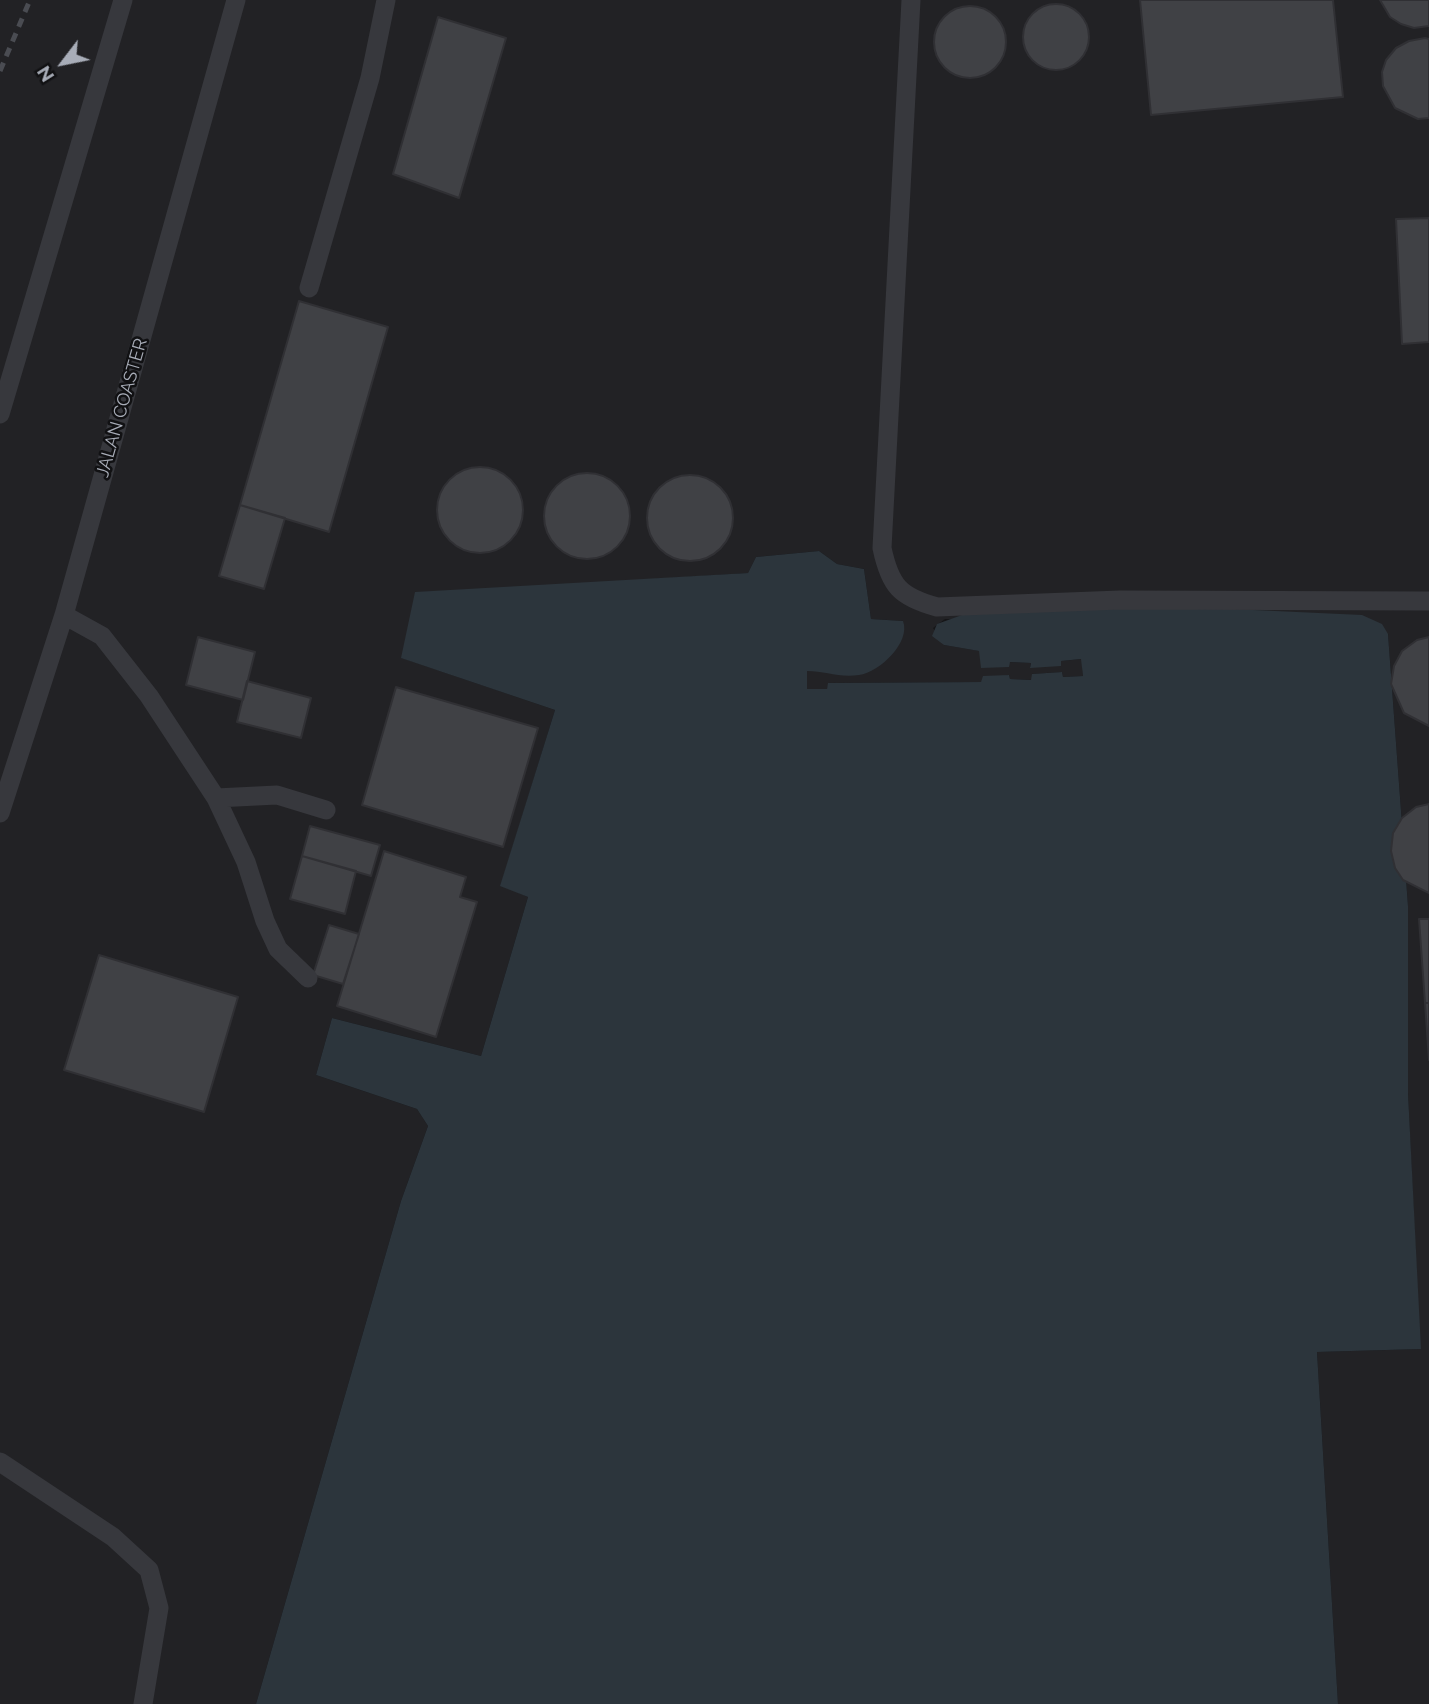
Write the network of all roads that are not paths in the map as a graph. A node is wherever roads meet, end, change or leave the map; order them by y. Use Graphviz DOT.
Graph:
graph roads {
  1 [pos="123,0"];
  2 [pos="236,0"];
  3 [pos="387,0"];
  4 [pos="912,0"];
  5 [pos="309,288"];
  6 [pos="1,407"];
  7 [pos="1429,601"];
  8 [pos="64,615"];
  9 [pos="216,798"];
  10 [pos="326,810"];
  11 [pos="0,813"];
  12 [pos="309,978"];
  13 [pos="0,1462"];
  14 [pos="143,1704"];
  1 -- 6 [label="lane"];
  2 -- 8 [label="lane, JALAN COASTER"];
  3 -- 5 [label="lane"];
  4 -- 7 [label="lane"];
  8 -- 9 [label="lane"];
  8 -- 11 [label="lane, JALAN COASTER"];
  9 -- 10 [label="lane"];
  9 -- 12 [label="lane"];
  13 -- 14 [label="lane"];
}
